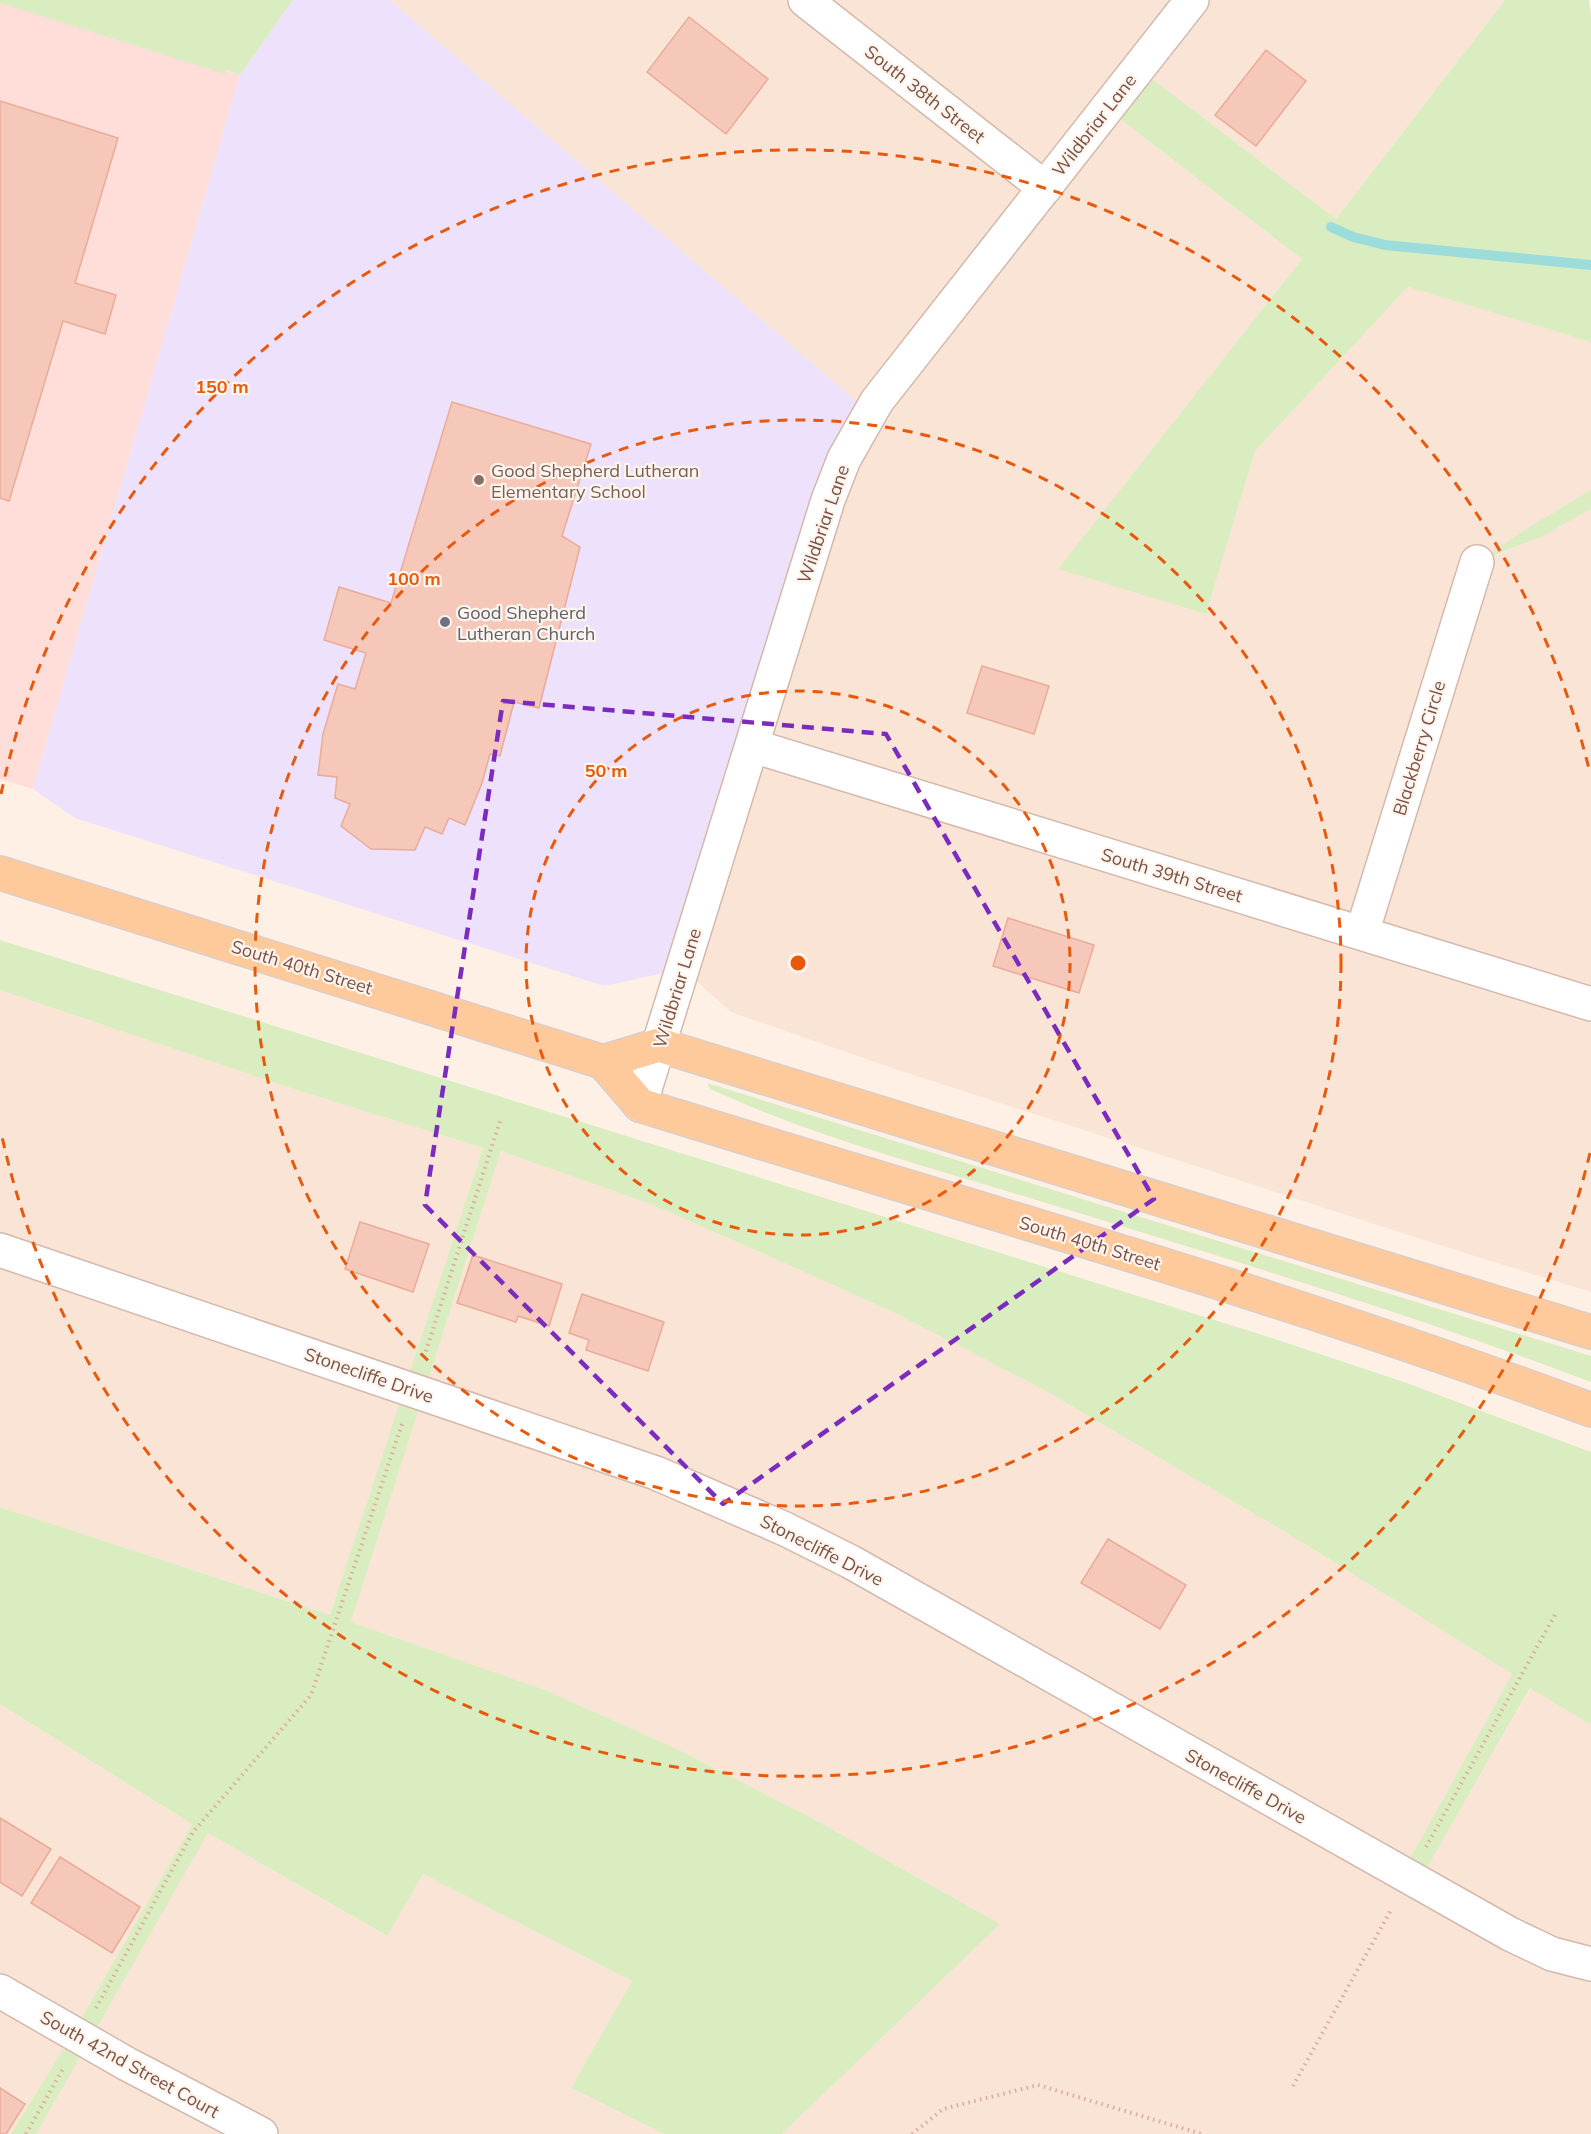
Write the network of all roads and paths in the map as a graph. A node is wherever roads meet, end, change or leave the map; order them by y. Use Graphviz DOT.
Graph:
graph roads {
  1 [pos="805,0"];
  2 [pos="1192,0"];
  3 [pos="1045,188"];
  4 [pos="1477,562"];
  5 [pos="753,746"];
  6 [pos="0,873"];
  7 [pos="1362,933"];
  8 [pos="1591,1004"];
  9 [pos="659,1045"];
  10 [pos="603,1062"];
  11 [pos="640,1105"];
  12 [pos="500,1121"];
  13 [pos="0,1250"];
  14 [pos="1591,1332"];
  15 [pos="414,1390"];
  16 [pos="1591,1410"];
  17 [pos="1591,1964"];
  18 [pos="0,1990"];
  19 [pos="80,2038"];
  20 [pos="26,2134"];
  21 [pos="261,2134"];
  22 [pos="912,2134"];
  23 [pos="1202,2134"];
  1 -- 3 [label="street, South 38th Street"];
  2 -- 3 [label="street, Wildbriar Lane"];
  3 -- 5 [label="street, Wildbriar Lane"];
  4 -- 7 [label="street, Blackberry Circle"];
  5 -- 7 [label="street, South 39th Street"];
  5 -- 9 [label="street, Wildbriar Lane"];
  6 -- 10 [label="main road, South 40th Street"];
  7 -- 8 [label="street, South 39th Street"];
  9 -- 10 [label="main road"];
  9 -- 11 [label="street, Wildbriar Lane"];
  9 -- 14 [label="main road"];
  10 -- 11 [label="main road"];
  11 -- 16 [label="main road, South 40th Street"];
  12 -- 15 [label="path"];
  13 -- 15 [label="street, Stonecliffe Drive"];
  15 -- 17 [label="street, Stonecliffe Drive"];
  15 -- 19 [label="path"];
  18 -- 19 [label="street, South 42nd Street Court"];
  19 -- 20 [label="path"];
  19 -- 21 [label="street, South 42nd Street Court"];
  22 -- 23 [label="path"];
}
